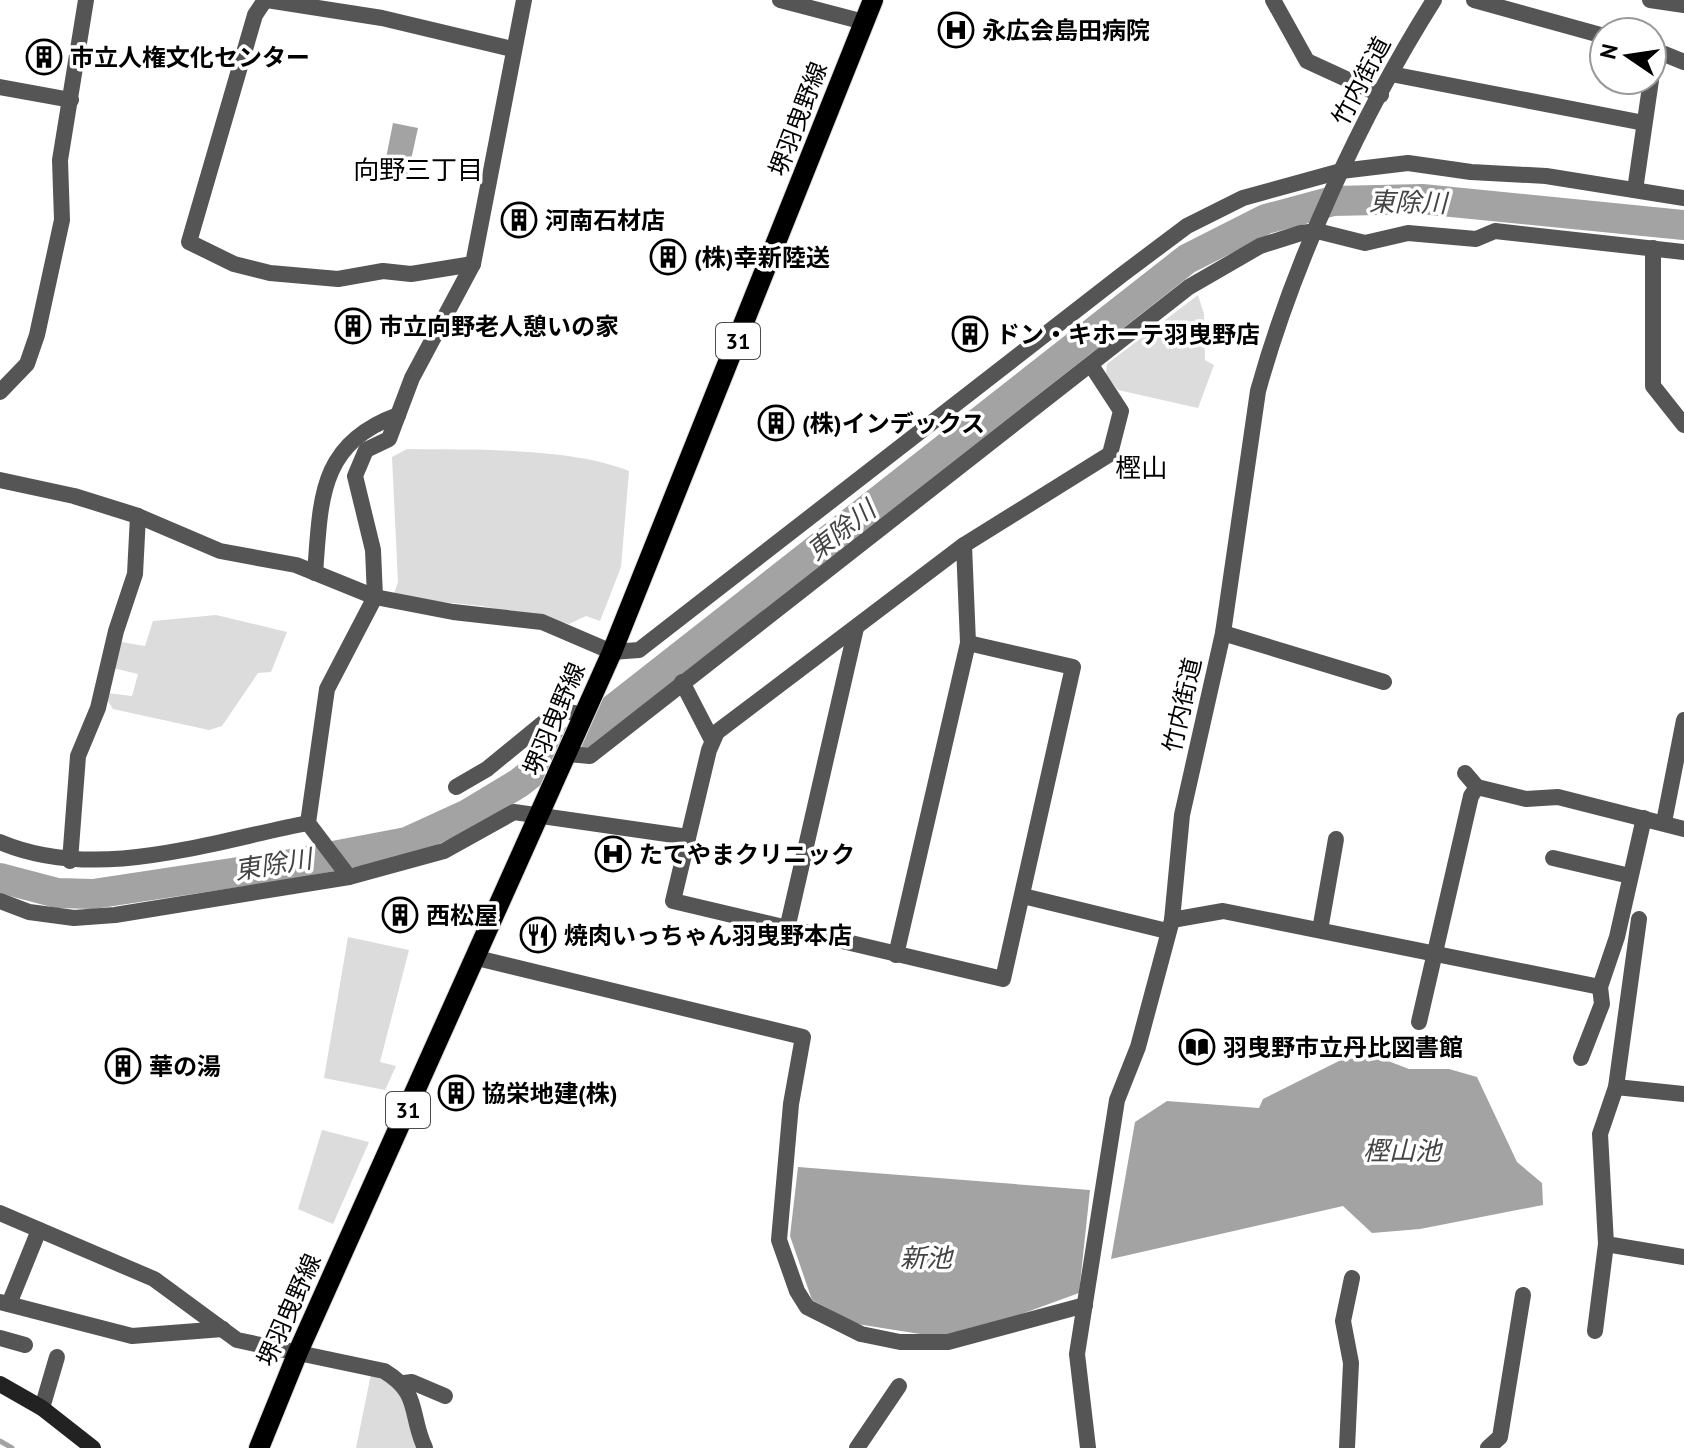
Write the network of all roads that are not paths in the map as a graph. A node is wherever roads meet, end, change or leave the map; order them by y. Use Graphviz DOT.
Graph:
graph roads {
  1 [pos="86,0"];
  2 [pos="266,0"];
  3 [pos="524,0"];
  4 [pos="780,0"];
  5 [pos="873,0"];
  6 [pos="1273,0"];
  7 [pos="1434,0"];
  8 [pos="1474,0"];
  9 [pos="1650,0"];
  10 [pos="1684,5"];
  11 [pos="864,22"];
  12 [pos="1588,32"];
  13 [pos="512,49"];
  14 [pos="1391,74"];
  15 [pos="0,87"];
  16 [pos="1381,95"];
  17 [pos="1649,96"];
  18 [pos="71,100"];
  19 [pos="1644,123"];
  20 [pos="1339,175"];
  21 [pos="1635,190"];
  22 [pos="1684,198"];
  23 [pos="1318,227"];
  24 [pos="1653,248"];
  25 [pos="1684,252"];
  26 [pos="473,264"];
  27 [pos="1091,365"];
  28 [pos="0,392"];
  29 [pos="398,415"];
  30 [pos="1684,425"];
  31 [pos="0,480"];
  32 [pos="138,516"];
  33 [pos="964,545"];
  34 [pos="315,573"];
  35 [pos="375,597"];
  36 [pos="856,628"];
  37 [pos="1223,633"];
  38 [pos="968,643"];
  39 [pos="612,652"];
  40 [pos="682,682"];
  41 [pos="1384,682"];
  42 [pos="577,712"];
  43 [pos="1684,720"];
  44 [pos="712,740"];
  45 [pos="577,755"];
  46 [pos="1465,773"];
  47 [pos="456,787"];
  48 [pos="1477,787"];
  49 [pos="541,815"];
  50 [pos="1644,818"];
  51 [pos="1664,822"];
  52 [pos="308,823"];
  53 [pos="1684,829"];
  54 [pos="688,837"];
  55 [pos="1336,839"];
  56 [pos="0,842"];
  57 [pos="1553,858"];
  58 [pos="70,861"];
  59 [pos="1630,876"];
  60 [pos="349,877"];
  61 [pos="1023,896"];
  62 [pos="0,901"];
  63 [pos="1639,919"];
  64 [pos="1170,926"];
  65 [pos="787,929"];
  66 [pos="1320,930"];
  67 [pos="1434,952"];
  68 [pos="896,955"];
  69 [pos="477,958"];
  70 [pos="1600,987"];
  71 [pos="1419,1022"];
  72 [pos="1581,1058"];
  73 [pos="1616,1087"];
  74 [pos="1684,1094"];
  75 [pos="0,1213"];
  76 [pos="39,1230"];
  77 [pos="1606,1244"];
  78 [pos="1684,1257"];
  79 [pos="1352,1278"];
  80 [pos="1523,1295"];
  81 [pos="5,1303"];
  82 [pos="1085,1305"];
  83 [pos="223,1329"];
  84 [pos="1595,1331"];
  85 [pos="0,1338"];
  86 [pos="25,1345"];
  87 [pos="298,1352"];
  88 [pos="57,1357"];
  89 [pos="404,1383"];
  90 [pos="0,1384"];
  91 [pos="899,1386"];
  92 [pos="445,1396"];
  93 [pos="42,1408"];
  94 [pos="93,1448"];
  95 [pos="259,1448"];
  96 [pos="425,1448"];
  97 [pos="857,1448"];
  98 [pos="1088,1448"];
  99 [pos="1347,1448"];
  100 [pos="1488,1448"];
  1 -- 18 [label="street"];
  2 -- 13 [label="street"];
  2 -- 26 [label="street"];
  3 -- 13 [label="street"];
  4 -- 11 [label="street"];
  5 -- 11 [label="main road, 堺羽曳野線 / 31"];
  6 -- 16 [label="street"];
  7 -- 14 [label="street, 竹内街道"];
  8 -- 12 [label="street"];
  9 -- 10 [label="street"];
  11 -- 39 [label="main road, 堺羽曳野線 / 31"];
  13 -- 26 [label="street"];
  14 -- 16 [label="street, 竹内街道"];
  14 -- 19 [label="street"];
  15 -- 18 [label="street"];
  16 -- 20 [label="street, 竹内街道"];
  17 -- 19 [label="street"];
  18 -- 28 [label="street"];
  19 -- 21 [label="street"];
  20 -- 21 [label="street"];
  20 -- 23 [label="street, 竹内街道"];
  20 -- 39 [label="street"];
  21 -- 22 [label="street"];
  23 -- 24 [label="street"];
  23 -- 27 [label="street"];
  23 -- 37 [label="street, 竹内街道"];
  24 -- 25 [label="street"];
  24 -- 30 [label="street"];
  26 -- 29 [label="street"];
  27 -- 33 [label="street"];
  27 -- 40 [label="street"];
  29 -- 34 [label="street"];
  29 -- 35 [label="street"];
  31 -- 32 [label="street"];
  32 -- 34 [label="street"];
  32 -- 58 [label="street"];
  33 -- 36 [label="street"];
  33 -- 38 [label="street"];
  34 -- 35 [label="street"];
  35 -- 39 [label="street"];
  35 -- 52 [label="street"];
  36 -- 44 [label="street"];
  36 -- 65 [label="street"];
  37 -- 41 [label="street"];
  37 -- 64 [label="street, 竹内街道"];
  38 -- 61 [label="street"];
  38 -- 68 [label="street"];
  39 -- 42 [label="main road, 堺羽曳野線 / 31"];
  40 -- 44 [label="street"];
  40 -- 45 [label="street"];
  42 -- 45 [label="main road, 堺羽曳野線 / 31"];
  42 -- 47 [label="street"];
  43 -- 51 [label="street"];
  44 -- 54 [label="street"];
  45 -- 49 [label="main road, 堺羽曳野線 / 31"];
  46 -- 48 [label="street"];
  48 -- 50 [label="street"];
  48 -- 67 [label="street"];
  49 -- 54 [label="street"];
  49 -- 60 [label="street"];
  49 -- 69 [label="main road, 堺羽曳野線 / 31"];
  50 -- 51 [label="street"];
  50 -- 59 [label="street"];
  51 -- 53 [label="street"];
  52 -- 58 [label="street"];
  52 -- 60 [label="street"];
  54 -- 65 [label="street"];
  55 -- 66 [label="street"];
  56 -- 58 [label="street"];
  57 -- 59 [label="street"];
  59 -- 70 [label="street"];
  60 -- 62 [label="street"];
  61 -- 64 [label="street"];
  61 -- 68 [label="street"];
  63 -- 73 [label="street"];
  64 -- 66 [label="street"];
  64 -- 82 [label="street, 竹内街道"];
  65 -- 68 [label="street"];
  66 -- 67 [label="street"];
  67 -- 70 [label="street"];
  67 -- 71 [label="street"];
  69 -- 82 [label="street"];
  69 -- 87 [label="main road, 堺羽曳野線 / 31"];
  70 -- 72 [label="street"];
  73 -- 74 [label="street"];
  73 -- 77 [label="street"];
  75 -- 76 [label="street"];
  76 -- 81 [label="street"];
  76 -- 83 [label="street"];
  77 -- 78 [label="street"];
  77 -- 84 [label="street"];
  79 -- 99 [label="street"];
  80 -- 100 [label="street"];
  81 -- 83 [label="street"];
  82 -- 98 [label="street, 竹内街道"];
  83 -- 87 [label="street"];
  85 -- 86 [label="street"];
  87 -- 89 [label="street"];
  87 -- 95 [label="main road, 堺羽曳野線 / 31"];
  88 -- 93 [label="street"];
  89 -- 92 [label="street"];
  89 -- 96 [label="street"];
  90 -- 93 [label="main road"];
  91 -- 97 [label="street"];
  93 -- 94 [label="main road"];
}
